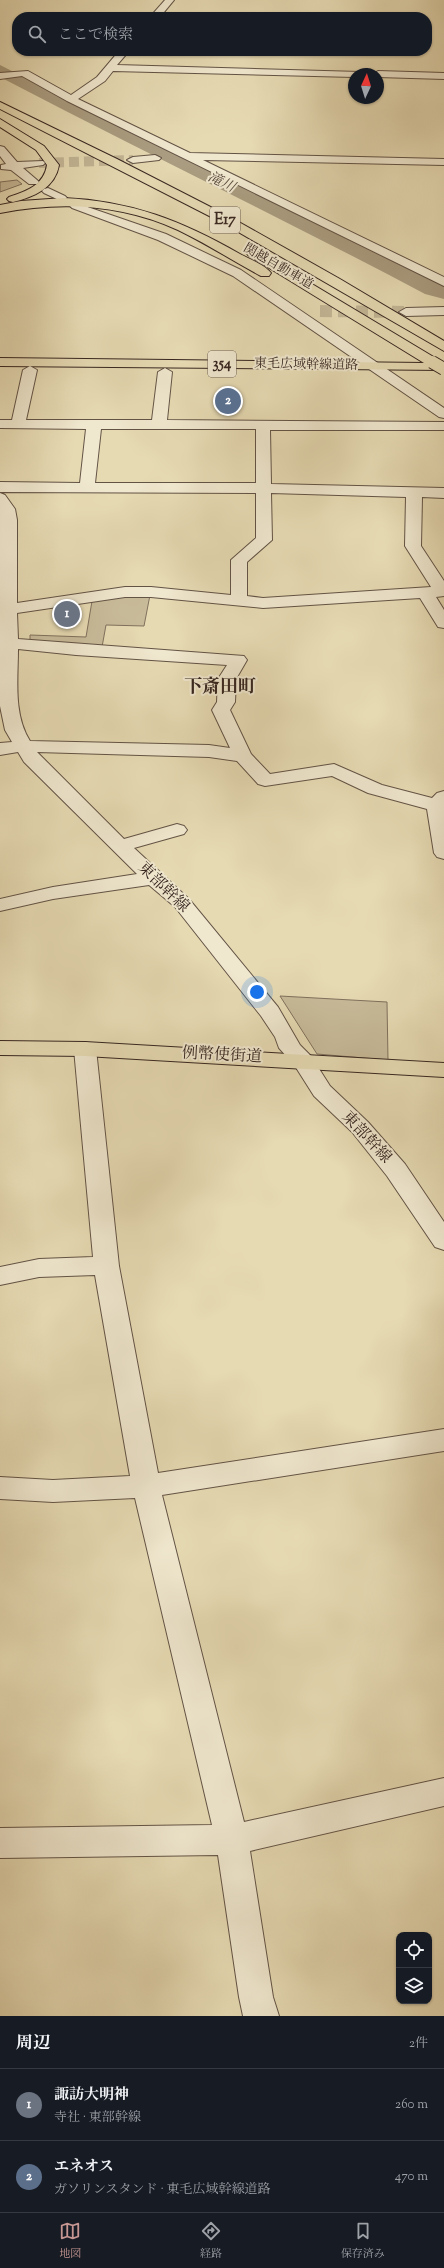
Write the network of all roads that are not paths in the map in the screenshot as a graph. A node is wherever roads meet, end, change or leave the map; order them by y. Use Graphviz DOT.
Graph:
graph roads {
  1 [pos="170,0"];
  2 [pos="159,12"];
  3 [pos="119,56"];
  4 [pos="108,68"];
  5 [pos="348,74"];
  6 [pos="384,74"];
  7 [pos="0,76"];
  8 [pos="444,76"];
  9 [pos="71,100"];
  10 [pos="0,105"];
  11 [pos="0,118"];
  12 [pos="0,122"];
  13 [pos="51,143"];
  14 [pos="0,149"];
  15 [pos="186,156"];
  16 [pos="154,158"];
  17 [pos="133,160"];
  18 [pos="444,162"];
  19 [pos="39,163"];
  20 [pos="14,166"];
  21 [pos="0,168"];
  22 [pos="33,182"];
  23 [pos="48,191"];
  24 [pos="61,198"];
  25 [pos="0,203"];
  26 [pos="76,206"];
  27 [pos="0,209"];
  28 [pos="239,244"];
  29 [pos="444,282"];
  30 [pos="295,311"];
  31 [pos="314,311"];
  32 [pos="406,312"];
  33 [pos="443,312"];
  34 [pos="402,342"];
  35 [pos="444,346"];
  36 [pos="0,362"];
  37 [pos="375,366"];
  38 [pos="440,366"];
  39 [pos="0,370"];
  40 [pos="30,370"];
  41 [pos="164,372"];
  42 [pos="387,374"];
  43 [pos="444,374"];
  44 [pos="444,414"];
  45 [pos="0,424"];
  46 [pos="18,424"];
  47 [pos="94,424"];
  48 [pos="159,425"];
  49 [pos="263,426"];
  50 [pos="444,426"];
  51 [pos="87,487"];
  52 [pos="0,488"];
  53 [pos="263,488"];
  54 [pos="414,492"];
  55 [pos="444,493"];
  56 [pos="0,498"];
  57 [pos="5,578"];
  58 [pos="437,592"];
  59 [pos="239,599"];
  60 [pos="10,609"];
  61 [pos="444,623"];
  62 [pos="9,643"];
  63 [pos="12,735"];
  64 [pos="0,749"];
  65 [pos="243,756"];
  66 [pos="440,801"];
  67 [pos="177,830"];
  68 [pos="120,846"];
  69 [pos="444,853"];
  70 [pos="153,878"];
  71 [pos="0,904"];
  72 [pos="0,1048"];
  73 [pos="85,1049"];
  74 [pos="303,1061"];
  75 [pos="444,1070"];
  76 [pos="444,1241"];
  77 [pos="106,1266"];
  78 [pos="0,1276"];
  79 [pos="444,1440"];
  80 [pos="146,1486"];
  81 [pos="0,1488"];
  82 [pos="444,1792"];
  83 [pos="232,1840"];
  84 [pos="0,1843"];
  85 [pos="261,2016"];
  1 -- 2 [label="street"];
  3 -- 4 [label="street"];
  4 -- 5 [label="street"];
  4 -- 9 [label="street"];
  6 -- 8 [label="street"];
  7 -- 9 [label="street"];
  9 -- 15 [label="street"];
  10 -- 35 [label="main road, 関越自動車道 / E17"];
  11 -- 13 [label="main road"];
  12 -- 25 [label="main road"];
  14 -- 20 [label="street"];
  15 -- 18 [label="street"];
  15 -- 29 [label="street"];
  16 -- 17 [label="street"];
  19 -- 20 [label="street"];
  20 -- 21 [label="street"];
  20 -- 22 [label="street"];
  23 -- 24 [label="street"];
  26 -- 30 [label="street"];
  27 -- 34 [label="main road"];
  28 -- 34 [label="main road, 関越自動車道 / E17"];
  30 -- 31 [label="street"];
  30 -- 37 [label="street"];
  32 -- 33 [label="street"];
  34 -- 38 [label="main road, 関越自動車道 / E17"];
  36 -- 37 [label="main road, 東毛広域幹線道路 / 354"];
  37 -- 38 [label="main road, 東毛広域幹線道路 / 354"];
  37 -- 42 [label="street"];
  39 -- 40 [label="main road, 東毛広域幹線道路 / 354"];
  40 -- 41 [label="main road, 東毛広域幹線道路 / 354"];
  40 -- 46 [label="street"];
  41 -- 42 [label="main road, 東毛広域幹線道路 / 354"];
  41 -- 48 [label="street"];
  42 -- 43 [label="main road, 東毛広域幹線道路 / 354"];
  42 -- 44 [label="street"];
  45 -- 46 [label="street"];
  46 -- 47 [label="street"];
  47 -- 48 [label="street"];
  47 -- 51 [label="street"];
  48 -- 49 [label="street"];
  49 -- 50 [label="street"];
  49 -- 53 [label="street"];
  51 -- 52 [label="street"];
  51 -- 53 [label="street"];
  53 -- 54 [label="street"];
  53 -- 59 [label="street"];
  54 -- 55 [label="street"];
  54 -- 58 [label="street"];
  56 -- 57 [label="street, 東部幹線"];
  57 -- 60 [label="street, 東部幹線"];
  58 -- 59 [label="street"];
  58 -- 61 [label="street"];
  59 -- 60 [label="street"];
  60 -- 62 [label="street, 東部幹線"];
  62 -- 63 [label="street, 東部幹線"];
  62 -- 65 [label="street"];
  63 -- 64 [label="street"];
  63 -- 65 [label="street"];
  63 -- 68 [label="street, 東部幹線"];
  65 -- 66 [label="street"];
  66 -- 69 [label="street"];
  67 -- 68 [label="street"];
  68 -- 70 [label="street, 東部幹線"];
  70 -- 71 [label="street"];
  70 -- 74 [label="street, 東部幹線"];
  72 -- 73 [label="main road, 例幣使街道"];
  73 -- 74 [label="main road, 例幣使街道"];
  73 -- 77 [label="street"];
  74 -- 75 [label="main road, 例幣使街道"];
  74 -- 76 [label="street, 東部幹線"];
  77 -- 78 [label="street"];
  77 -- 80 [label="street"];
  79 -- 80 [label="street"];
  80 -- 81 [label="street"];
  80 -- 83 [label="street"];
  82 -- 83 [label="street"];
  83 -- 84 [label="street"];
  83 -- 85 [label="street"];
}
